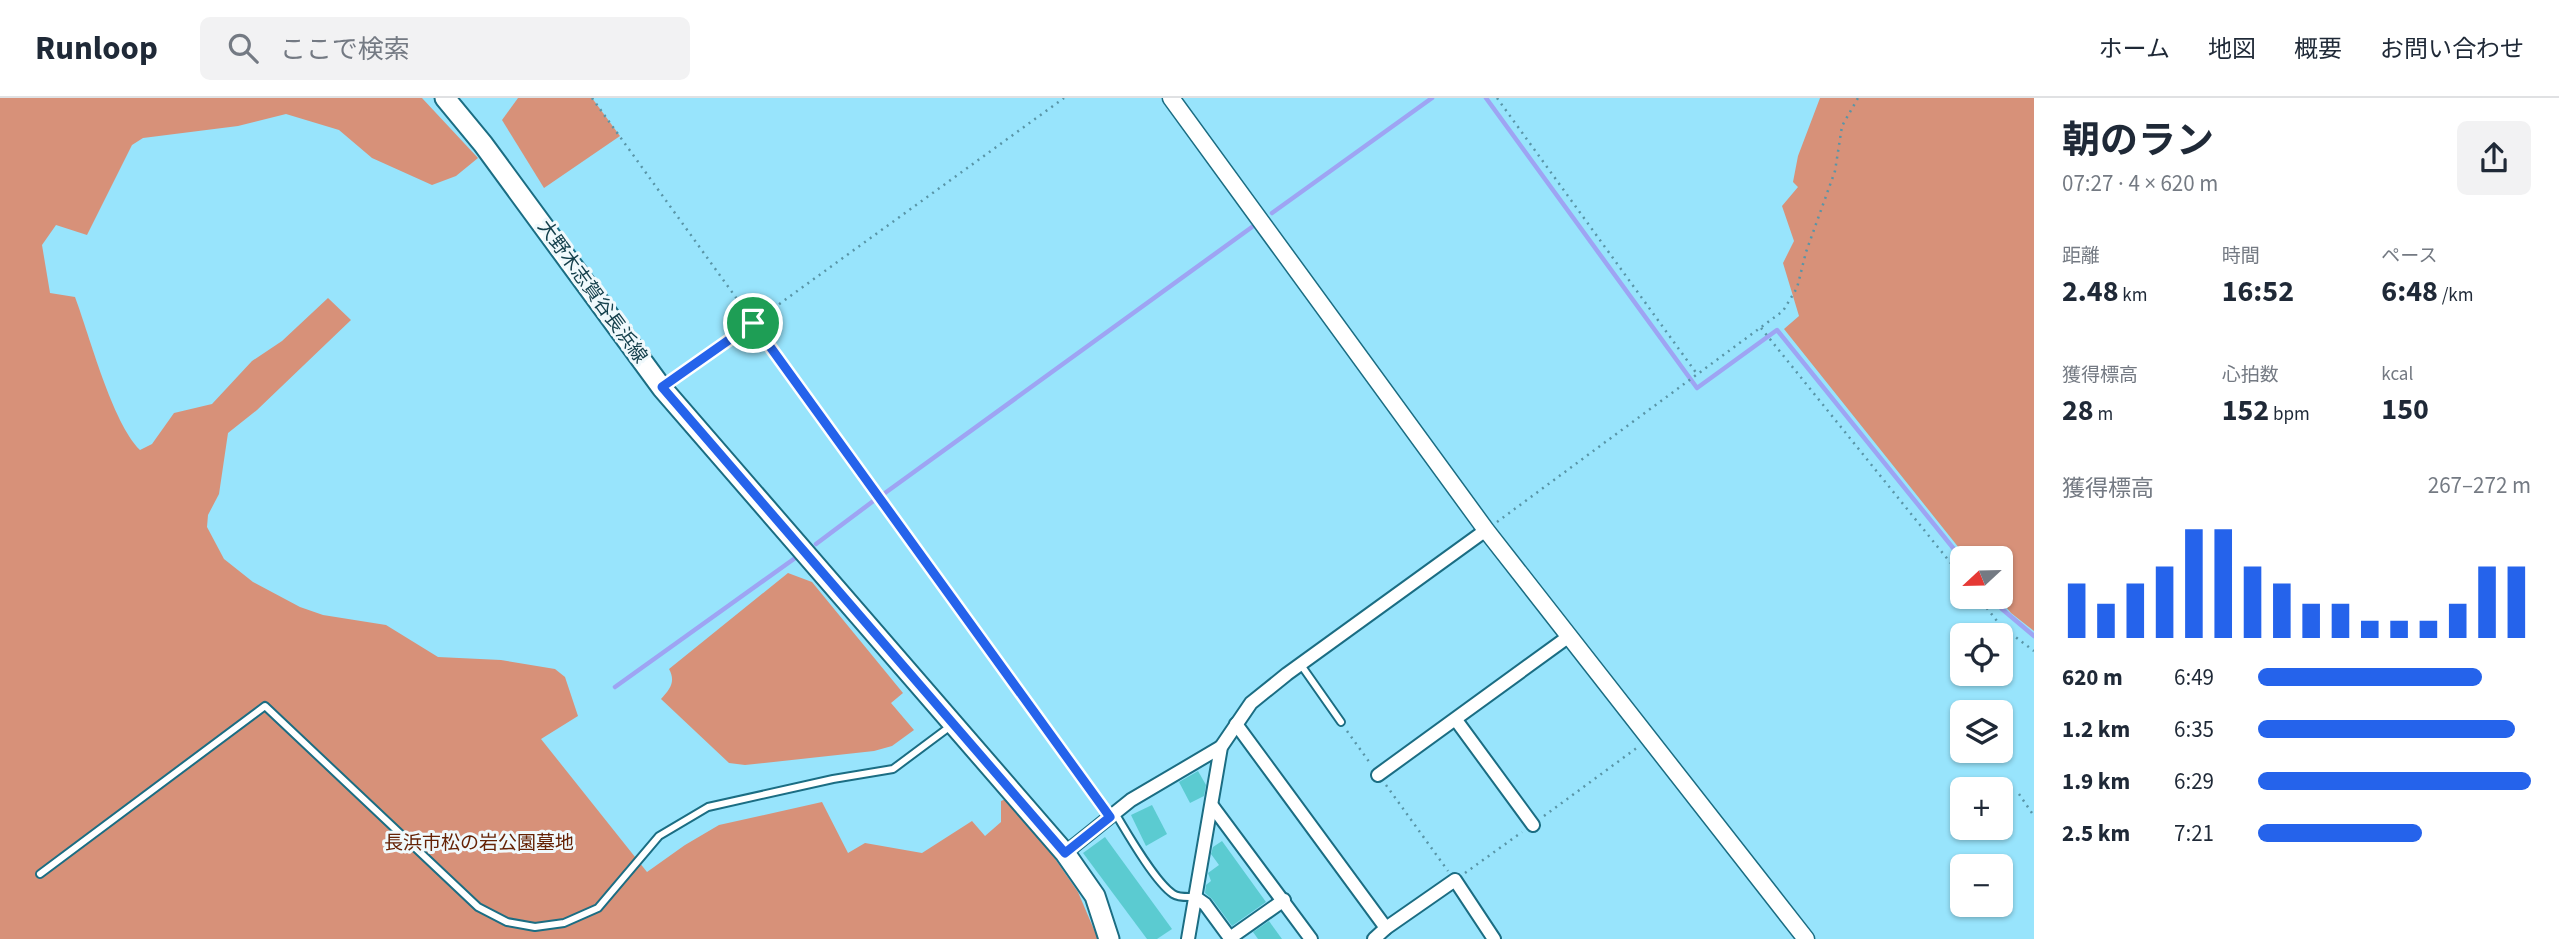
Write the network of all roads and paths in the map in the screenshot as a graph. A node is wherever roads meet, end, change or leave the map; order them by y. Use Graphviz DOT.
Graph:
graph roads {
  1 [pos="445,98"];
  2 [pos="592,98"];
  3 [pos="1064,98"];
  4 [pos="1171,98"];
  5 [pos="1497,98"];
  6 [pos="1858,98"];
  7 [pos="753,323"];
  8 [pos="1761,328"];
  9 [pos="1696,374"];
  10 [pos="662,387"];
  11 [pos="1486,530"];
  12 [pos="1950,562"];
  13 [pos="1988,609"];
  14 [pos="1568,637"];
  15 [pos="2034,651"];
  16 [pos="1301,665"];
  17 [pos="1456,720"];
  18 [pos="953,723"];
  19 [pos="1341,723"];
  20 [pos="1236,724"];
  21 [pos="1648,740"];
  22 [pos="1221,747"];
  23 [pos="1378,775"];
  24 [pos="2019,794"];
  25 [pos="1213,807"];
  26 [pos="1113,815"];
  27 [pos="2034,816"];
  28 [pos="1533,825"];
  29 [pos="1065,853"];
  30 [pos="40,874"];
  31 [pos="1455,880"];
  32 [pos="1195,897"];
  33 [pos="1284,900"];
  34 [pos="1386,928"];
  35 [pos="1109,939"];
  36 [pos="1188,939"];
  37 [pos="1311,939"];
  38 [pos="1374,939"];
  39 [pos="1494,939"];
  40 [pos="1806,939"];
  1 -- 10 [label="main road, 大野木志賀谷長浜線"];
  2 -- 7 [label="path"];
  3 -- 7 [label="path"];
  4 -- 11 [label="street"];
  5 -- 9 [label="path"];
  6 -- 8 [label="path"];
  7 -- 10 [label="path"];
  7 -- 26 [label="path"];
  8 -- 9 [label="path"];
  8 -- 12 [label="path"];
  9 -- 11 [label="path"];
  10 -- 18 [label="main road, 大野木志賀谷長浜線"];
  11 -- 14 [label="street"];
  11 -- 16 [label="street"];
  13 -- 15 [label="path"];
  14 -- 17 [label="street"];
  14 -- 21 [label="street"];
  16 -- 19 [label="lane"];
  16 -- 20 [label="street"];
  17 -- 23 [label="street"];
  17 -- 28 [label="street"];
  18 -- 29 [label="main road, 大野木志賀谷長浜線"];
  18 -- 30 [label="lane"];
  19 -- 23 [label="path"];
  20 -- 22 [label="street"];
  20 -- 34 [label="street"];
  21 -- 28 [label="path"];
  21 -- 40 [label="street"];
  22 -- 25 [label="street"];
  22 -- 26 [label="street"];
  23 -- 31 [label="path"];
  24 -- 27 [label="path"];
  25 -- 32 [label="street"];
  25 -- 33 [label="street"];
  26 -- 29 [label="street"];
  26 -- 32 [label="lane"];
  28 -- 31 [label="path"];
  29 -- 35 [label="main road, 大野木志賀谷長浜線"];
  31 -- 34 [label="street"];
  31 -- 39 [label="street"];
  32 -- 33 [label="street"];
  32 -- 36 [label="street"];
  33 -- 37 [label="street"];
  34 -- 38 [label="street"];
}
